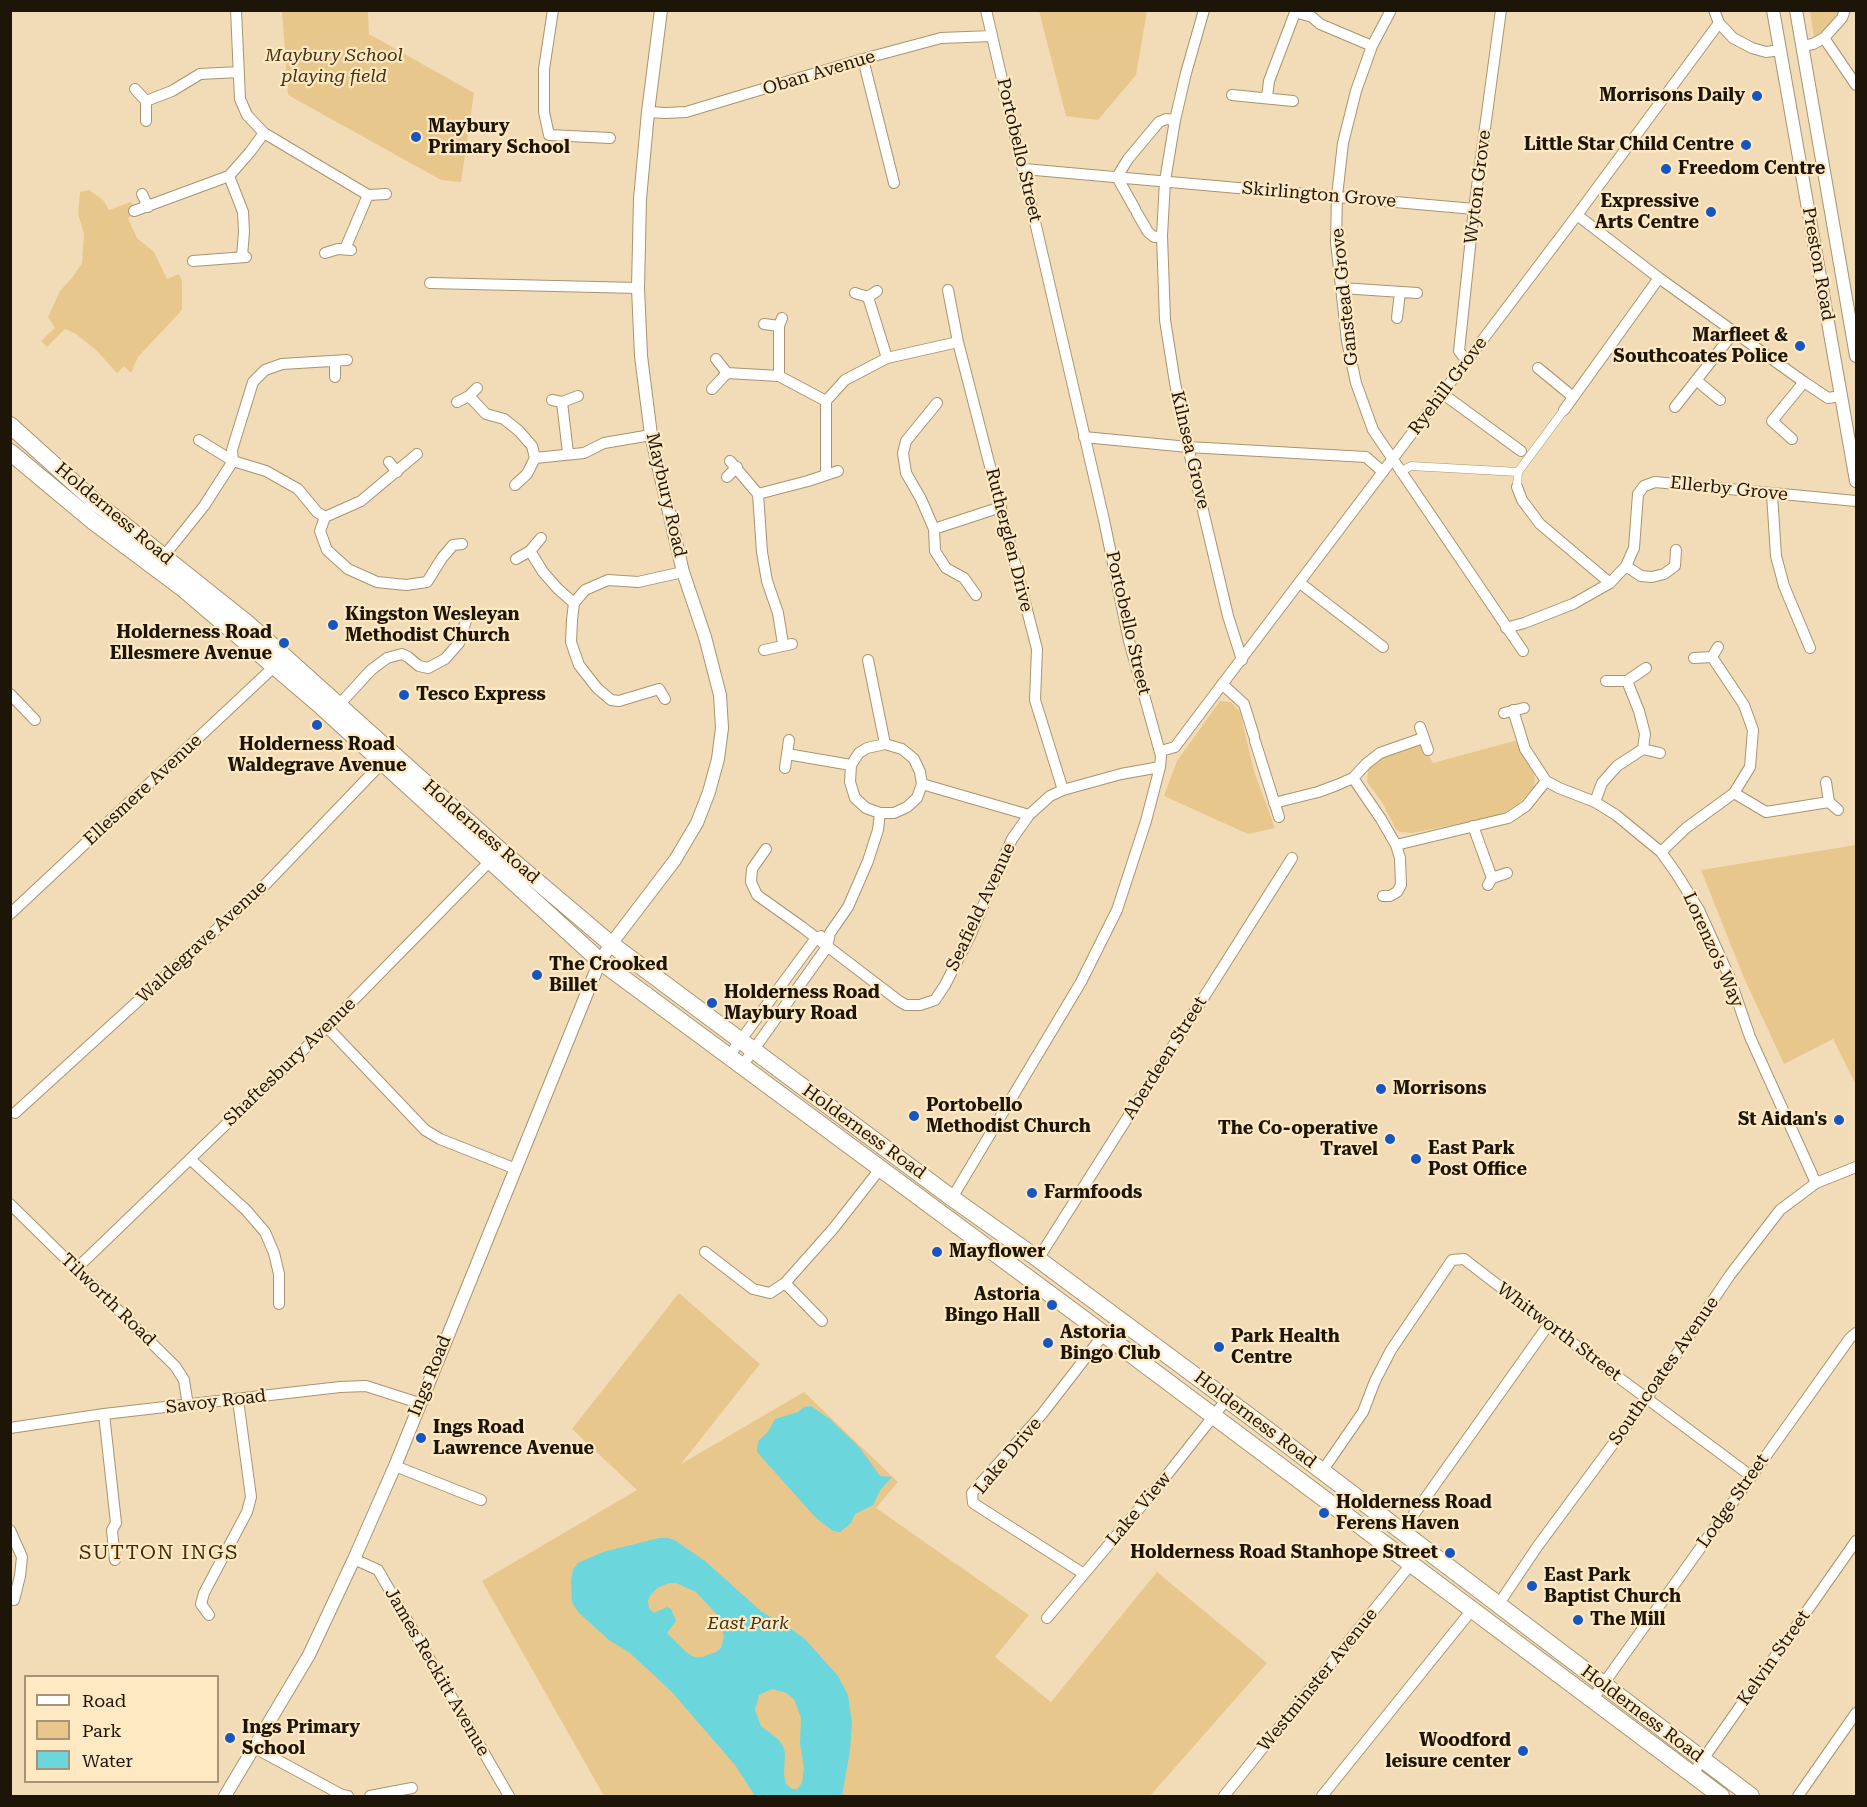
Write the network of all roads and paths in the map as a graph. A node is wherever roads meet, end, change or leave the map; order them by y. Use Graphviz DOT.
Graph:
graph roads {
  1 [pos="236,10"];
  2 [pos="553,10"];
  3 [pos="661,10"];
  4 [pos="986,10"];
  5 [pos="1204,10"];
  6 [pos="1391,10"];
  7 [pos="1501,10"];
  8 [pos="1714,10"];
  9 [pos="1773,10"];
  10 [pos="1796,10"];
  11 [pos="1845,10"];
  12 [pos="1295,11"];
  13 [pos="1719,23"];
  14 [pos="992,36"];
  15 [pos="1824,38"];
  16 [pos="1372,46"];
  17 [pos="1802,46"];
  18 [pos="1780,50"];
  19 [pos="863,59"];
  20 [pos="239,72"];
  21 [pos="1857,85"];
  22 [pos="135,89"];
  23 [pos="1232,95"];
  24 [pos="1267,97"];
  25 [pos="146,101"];
  26 [pos="1293,101"];
  27 [pos="648,112"];
  28 [pos="1175,120"];
  29 [pos="146,121"];
  30 [pos="264,133"];
  31 [pos="610,138"];
  32 [pos="1024,169"];
  33 [pos="229,176"];
  34 [pos="1117,177"];
  35 [pos="1165,181"];
  36 [pos="894,183"];
  37 [pos="142,194"];
  38 [pos="386,194"];
  39 [pos="368,195"];
  40 [pos="1337,196"];
  41 [pos="148,207"];
  42 [pos="1474,209"];
  43 [pos="134,211"];
  44 [pos="1577,215"];
  45 [pos="1162,237"];
  46 [pos="325,253"];
  47 [pos="193,261"];
  48 [pos="1659,278"];
  49 [pos="430,283"];
  50 [pos="638,288"];
  51 [pos="1341,288"];
  52 [pos="948,290"];
  53 [pos="1400,292"];
  54 [pos="855,293"];
  55 [pos="1417,293"];
  56 [pos="1397,318"];
  57 [pos="764,324"];
  58 [pos="1735,331"];
  59 [pos="957,342"];
  60 [pos="1857,356"];
  61 [pos="887,358"];
  62 [pos="716,359"];
  63 [pos="347,360"];
  64 [pos="1466,360"];
  65 [pos="335,361"];
  66 [pos="1538,368"];
  67 [pos="727,373"];
  68 [pos="779,376"];
  69 [pos="335,377"];
  70 [pos="1696,380"];
  71 [pos="1804,382"];
  72 [pos="712,389"];
  73 [pos="1443,394"];
  74 [pos="578,396"];
  75 [pos="1572,396"];
  76 [pos="1841,396"];
  77 [pos="1719,400"];
  78 [pos="826,401"];
  79 [pos="457,402"];
  80 [pos="937,403"];
  81 [pos="1675,407"];
  82 [pos="1564,410"];
  83 [pos="10,425"];
  84 [pos="651,435"];
  85 [pos="1084,437"];
  86 [pos="1792,439"];
  87 [pos="199,440"];
  88 [pos="1188,447"];
  89 [pos="10,452"];
  90 [pos="1521,452"];
  91 [pos="568,453"];
  92 [pos="417,454"];
  93 [pos="535,458"];
  94 [pos="1392,460"];
  95 [pos="233,461"];
  96 [pos="389,462"];
  97 [pos="838,471"];
  98 [pos="397,472"];
  99 [pos="1383,472"];
  100 [pos="1400,472"];
  101 [pos="1518,472"];
  102 [pos="826,475"];
  103 [pos="727,477"];
  104 [pos="1857,481"];
  105 [pos="521,482"];
  106 [pos="1517,486"];
  107 [pos="758,494"];
  108 [pos="1772,494"];
  109 [pos="1857,501"];
  110 [pos="1001,507"];
  111 [pos="325,518"];
  112 [pos="934,529"];
  113 [pos="541,538"];
  114 [pos="462,544"];
  115 [pos="1676,550"];
  116 [pos="530,551"];
  117 [pos="164,556"];
  118 [pos="516,559"];
  119 [pos="1626,566"];
  120 [pos="683,572"];
  121 [pos="1300,583"];
  122 [pos="1610,583"];
  123 [pos="976,595"];
  124 [pos="574,603"];
  125 [pos="468,612"];
  126 [pos="1506,628"];
  127 [pos="1718,646"];
  128 [pos="1383,647"];
  129 [pos="1810,648"];
  130 [pos="764,650"];
  131 [pos="1522,651"];
  132 [pos="1712,657"];
  133 [pos="1694,658"];
  134 [pos="868,660"];
  135 [pos="1242,660"];
  136 [pos="280,662"];
  137 [pos="1646,668"];
  138 [pos="1606,681"];
  139 [pos="1627,681"];
  140 [pos="1222,684"];
  141 [pos="10,694"];
  142 [pos="665,699"];
  143 [pos="338,706"];
  144 [pos="1514,711"];
  145 [pos="35,720"];
  146 [pos="789,740"];
  147 [pos="885,744"];
  148 [pos="1643,749"];
  149 [pos="1428,750"];
  150 [pos="1161,751"];
  151 [pos="1660,753"];
  152 [pos="787,754"];
  153 [pos="382,763"];
  154 [pos="851,765"];
  155 [pos="1160,767"];
  156 [pos="785,768"];
  157 [pos="1353,777"];
  158 [pos="1546,781"];
  159 [pos="1826,782"];
  160 [pos="922,783"];
  161 [pos="1063,790"];
  162 [pos="1734,794"];
  163 [pos="1594,802"];
  164 [pos="1274,803"];
  165 [pos="880,813"];
  166 [pos="1029,815"];
  167 [pos="1279,817"];
  168 [pos="1473,826"];
  169 [pos="1396,845"];
  170 [pos="766,849"];
  171 [pos="1661,852"];
  172 [pos="496,856"];
  173 [pos="1292,858"];
  174 [pos="1507,873"];
  175 [pos="1383,896"];
  176 [pos="10,914"];
  177 [pos="830,933"];
  178 [pos="816,938"];
  179 [pos="611,944"];
  180 [pos="827,947"];
  181 [pos="600,961"];
  182 [pos="327,1027"];
  183 [pos="747,1046"];
  184 [pos="735,1061"];
  185 [pos="15,1113"];
  186 [pos="190,1159"];
  187 [pos="1857,1167"];
  188 [pos="516,1169"];
  189 [pos="880,1169"];
  190 [pos="1816,1183"];
  191 [pos="952,1198"];
  192 [pos="10,1204"];
  193 [pos="705,1252"];
  194 [pos="1038,1258"];
  195 [pos="76,1269"];
  196 [pos="785,1283"];
  197 [pos="279,1304"];
  198 [pos="822,1321"];
  199 [pos="1549,1324"];
  200 [pos="1857,1333"];
  201 [pos="1104,1334"];
  202 [pos="1647,1398"];
  203 [pos="1227,1399"];
  204 [pos="238,1400"];
  205 [pos="419,1403"];
  206 [pos="188,1406"];
  207 [pos="104,1414"];
  208 [pos="1215,1416"];
  209 [pos="10,1428"];
  210 [pos="394,1466"];
  211 [pos="1323,1470"];
  212 [pos="1751,1476"];
  213 [pos="481,1500"];
  214 [pos="10,1530"];
  215 [pos="1402,1531"];
  216 [pos="1857,1541"];
  217 [pos="354,1559"];
  218 [pos="115,1560"];
  219 [pos="1411,1564"];
  220 [pos="1084,1574"];
  221 [pos="14,1600"];
  222 [pos="1498,1605"];
  223 [pos="1471,1611"];
  224 [pos="209,1615"];
  225 [pos="1047,1618"];
  226 [pos="1603,1684"];
  227 [pos="1592,1700"];
  228 [pos="1857,1713"];
  229 [pos="253,1748"];
  230 [pos="1703,1760"];
  231 [pos="1692,1775"];
  232 [pos="412,1788"];
  233 [pos="225,1797"];
  234 [pos="348,1797"];
  235 [pos="370,1797"];
  236 [pos="509,1797"];
  237 [pos="1224,1797"];
  238 [pos="1322,1797"];
  239 [pos="1720,1797"];
  240 [pos="1750,1797"];
  241 [pos="1798,1797"];
  1 -- 20 [label="street"];
  2 -- 31 [label="street"];
  3 -- 27 [label="street, Maybury Road"];
  4 -- 14 [label="street, Portobello Street"];
  5 -- 28 [label="street, Kilnsea Grove"];
  6 -- 16 [label="street, Ganstead Grove"];
  7 -- 42 [label="street, Wyton Grove"];
  8 -- 13 [label="street"];
  9 -- 18 [label="street, Preston Road"];
  10 -- 17 [label="street, Preston Road"];
  11 -- 15 [label="street"];
  12 -- 16 [label="street"];
  12 -- 24 [label="street"];
  13 -- 18 [label="street"];
  13 -- 44 [label="street, Ryehill Grove"];
  14 -- 19 [label="street, Oban Avenue"];
  14 -- 32 [label="street, Portobello Street"];
  15 -- 17 [label="street"];
  15 -- 21 [label="street"];
  16 -- 40 [label="street, Ganstead Grove"];
  17 -- 60 [label="street, Preston Road"];
  18 -- 76 [label="street, Preston Road"];
  19 -- 27 [label="street, Oban Avenue"];
  19 -- 36 [label="street"];
  20 -- 25 [label="street"];
  20 -- 30 [label="street"];
  22 -- 25 [label="street"];
  23 -- 24 [label="street"];
  24 -- 26 [label="street"];
  25 -- 29 [label="street"];
  27 -- 50 [label="street, Maybury Road"];
  28 -- 34 [label="street"];
  28 -- 35 [label="street, Kilnsea Grove"];
  30 -- 33 [label="street"];
  30 -- 39 [label="street"];
  32 -- 34 [label="street, Skirlington Grove"];
  32 -- 85 [label="street, Portobello Street"];
  33 -- 41 [label="street"];
  33 -- 47 [label="street"];
  34 -- 35 [label="street, Skirlington Grove"];
  34 -- 45 [label="street"];
  35 -- 40 [label="street, Skirlington Grove"];
  35 -- 45 [label="street, Kilnsea Grove"];
  37 -- 41 [label="street"];
  38 -- 39 [label="street"];
  39 -- 46 [label="street"];
  40 -- 42 [label="street, Skirlington Grove"];
  40 -- 51 [label="street, Ganstead Grove"];
  41 -- 43 [label="street"];
  42 -- 64 [label="street, Wyton Grove"];
  44 -- 48 [label="street"];
  44 -- 64 [label="street, Ryehill Grove"];
  45 -- 88 [label="street, Kilnsea Grove"];
  48 -- 58 [label="street"];
  48 -- 75 [label="street"];
  49 -- 50 [label="street"];
  50 -- 84 [label="street, Maybury Road"];
  51 -- 53 [label="street"];
  51 -- 94 [label="street, Ganstead Grove"];
  52 -- 59 [label="street, Rutherglen Drive"];
  53 -- 55 [label="street"];
  53 -- 56 [label="street"];
  54 -- 61 [label="street"];
  57 -- 68 [label="street"];
  58 -- 70 [label="street"];
  58 -- 71 [label="street"];
  59 -- 61 [label="street"];
  59 -- 110 [label="street, Rutherglen Drive"];
  61 -- 78 [label="street"];
  62 -- 67 [label="street"];
  63 -- 65 [label="street"];
  64 -- 73 [label="street, Ryehill Grove"];
  65 -- 69 [label="street"];
  65 -- 95 [label="street"];
  66 -- 75 [label="street"];
  67 -- 68 [label="street"];
  67 -- 72 [label="street"];
  68 -- 78 [label="street"];
  70 -- 77 [label="street"];
  70 -- 81 [label="street"];
  71 -- 76 [label="street"];
  71 -- 86 [label="street"];
  73 -- 90 [label="street"];
  73 -- 94 [label="street, Ryehill Grove"];
  74 -- 91 [label="street"];
  75 -- 82 [label="street"];
  76 -- 104 [label="street, Preston Road"];
  78 -- 102 [label="street"];
  79 -- 93 [label="street"];
  80 -- 112 [label="street"];
  82 -- 101 [label="street"];
  83 -- 117 [label="highway, Holderness Road"];
  84 -- 91 [label="street"];
  84 -- 120 [label="street, Maybury Road"];
  85 -- 88 [label="street"];
  85 -- 150 [label="street, Portobello Street"];
  87 -- 95 [label="street"];
  88 -- 99 [label="street"];
  88 -- 135 [label="street, Kilnsea Grove"];
  89 -- 136 [label="highway, Holderness Road"];
  91 -- 93 [label="street"];
  92 -- 98 [label="street"];
  93 -- 105 [label="street"];
  94 -- 99 [label="street, Ryehill Grove"];
  94 -- 100 [label="street, Ganstead Grove"];
  95 -- 111 [label="street"];
  95 -- 117 [label="street"];
  96 -- 98 [label="street"];
  97 -- 102 [label="street"];
  98 -- 111 [label="street"];
  99 -- 121 [label="street, Ryehill Grove"];
  100 -- 101 [label="street"];
  100 -- 126 [label="street, Ganstead Grove"];
  101 -- 106 [label="street"];
  102 -- 107 [label="street"];
  103 -- 107 [label="street"];
  106 -- 122 [label="street"];
  107 -- 130 [label="street"];
  108 -- 109 [label="street, Ellerby Grove"];
  108 -- 119 [label="street, Ellerby Grove"];
  108 -- 129 [label="street"];
  110 -- 112 [label="street"];
  110 -- 161 [label="street, Rutherglen Drive"];
  111 -- 114 [label="street"];
  112 -- 123 [label="street"];
  113 -- 116 [label="street"];
  115 -- 119 [label="street"];
  116 -- 118 [label="street"];
  116 -- 124 [label="street"];
  117 -- 136 [label="highway, Holderness Road"];
  119 -- 122 [label="street, Ellerby Grove"];
  120 -- 124 [label="street"];
  120 -- 179 [label="street, Maybury Road"];
  121 -- 128 [label="street"];
  121 -- 135 [label="street, Ryehill Grove"];
  122 -- 126 [label="street, Ellerby Grove"];
  124 -- 142 [label="street"];
  125 -- 143 [label="street"];
  126 -- 131 [label="street, Ganstead Grove"];
  127 -- 132 [label="street"];
  132 -- 133 [label="street"];
  132 -- 162 [label="street"];
  134 -- 147 [label="street"];
  135 -- 140 [label="street, Ryehill Grove"];
  136 -- 143 [label="highway, Holderness Road"];
  136 -- 153 [label="highway, Holderness Road"];
  136 -- 176 [label="street, Ellesmere Avenue"];
  137 -- 139 [label="street"];
  138 -- 139 [label="street"];
  139 -- 148 [label="street"];
  140 -- 150 [label="street, Ryehill Grove"];
  140 -- 164 [label="street"];
  141 -- 145 [label="street"];
  143 -- 172 [label="highway, Holderness Road"];
  144 -- 158 [label="street"];
  146 -- 152 [label="street"];
  147 -- 154 [label="street"];
  147 -- 160 [label="street"];
  148 -- 151 [label="street"];
  148 -- 163 [label="street"];
  149 -- 157 [label="street"];
  150 -- 155 [label="street, Portobello Street"];
  152 -- 154 [label="street"];
  152 -- 156 [label="street"];
  153 -- 172 [label="highway, Holderness Road"];
  153 -- 185 [label="street, Waldegrave Avenue"];
  154 -- 165 [label="street"];
  155 -- 161 [label="street, Seafield Avenue"];
  155 -- 191 [label="street, Portobello Street"];
  157 -- 164 [label="street"];
  157 -- 169 [label="street"];
  158 -- 163 [label="street, Lorenzo's Way"];
  158 -- 168 [label="street"];
  159 -- 162 [label="street"];
  160 -- 165 [label="street"];
  160 -- 166 [label="street"];
  161 -- 166 [label="street, Seafield Avenue"];
  162 -- 171 [label="street"];
  163 -- 171 [label="street, Lorenzo's Way"];
  164 -- 167 [label="street"];
  165 -- 177 [label="street"];
  166 -- 180 [label="street, Seafield Avenue"];
  168 -- 169 [label="street"];
  168 -- 174 [label="street"];
  169 -- 175 [label="street"];
  170 -- 178 [label="street, Seafield Avenue"];
  171 -- 190 [label="street, Lorenzo's Way"];
  172 -- 179 [label="highway, Holderness Road"];
  172 -- 181 [label="highway, Holderness Road"];
  172 -- 182 [label="street, Shaftesbury Avenue"];
  173 -- 194 [label="street, Aberdeen Street"];
  177 -- 178 [label="street"];
  177 -- 180 [label="street"];
  178 -- 180 [label="street, Seafield Avenue"];
  178 -- 183 [label="street"];
  179 -- 181 [label="street, Ings Road"];
  179 -- 183 [label="highway, Holderness Road"];
  180 -- 183 [label="street"];
  181 -- 184 [label="highway, Holderness Road"];
  181 -- 188 [label="street, Ings Road"];
  182 -- 186 [label="street, Shaftesbury Avenue"];
  182 -- 188 [label="street"];
  183 -- 184 [label="street"];
  183 -- 184 [label="street"];
  183 -- 191 [label="highway, Holderness Road"];
  184 -- 189 [label="highway, Holderness Road"];
  186 -- 195 [label="street, Shaftesbury Avenue"];
  186 -- 197 [label="street"];
  187 -- 190 [label="street, Southcoates Avenue"];
  188 -- 205 [label="street, Ings Road"];
  189 -- 196 [label="street"];
  189 -- 201 [label="highway, Holderness Road"];
  190 -- 202 [label="street, Southcoates Avenue"];
  191 -- 194 [label="highway, Holderness Road"];
  192 -- 195 [label="street, Tilworth Road"];
  193 -- 196 [label="street"];
  194 -- 203 [label="highway, Holderness Road"];
  195 -- 206 [label="street, Tilworth Road"];
  196 -- 198 [label="street"];
  199 -- 202 [label="street, Whitworth Street"];
  199 -- 211 [label="street, Whitworth Street"];
  199 -- 215 [label="street"];
  200 -- 212 [label="street, Lodge Street"];
  201 -- 208 [label="highway, Holderness Road"];
  201 -- 220 [label="street, Lake Drive"];
  202 -- 212 [label="street, Whitworth Street"];
  202 -- 222 [label="street, Southcoates Avenue"];
  203 -- 208 [label="street, Lake View"];
  203 -- 211 [label="highway, Holderness Road"];
  204 -- 205 [label="street, Savoy Road"];
  204 -- 206 [label="street, Savoy Road"];
  204 -- 224 [label="street"];
  205 -- 210 [label="street, Ings Road"];
  206 -- 207 [label="street, Savoy Road"];
  207 -- 209 [label="street, Savoy Road"];
  207 -- 218 [label="street"];
  208 -- 219 [label="highway, Holderness Road"];
  208 -- 220 [label="street, Lake View"];
  210 -- 213 [label="street"];
  210 -- 217 [label="street, Ings Road"];
  211 -- 215 [label="highway, Holderness Road"];
  212 -- 226 [label="street, Lodge Street"];
  214 -- 221 [label="street"];
  215 -- 222 [label="highway, Holderness Road"];
  216 -- 230 [label="street, Kelvin Street"];
  217 -- 229 [label="street, Ings Road"];
  217 -- 236 [label="street, James Reckitt Avenue"];
  219 -- 223 [label="highway, Holderness Road"];
  219 -- 237 [label="street, Westminster Avenue"];
  220 -- 225 [label="street, Lake View"];
  222 -- 226 [label="highway, Holderness Road"];
  223 -- 227 [label="highway, Holderness Road"];
  223 -- 238 [label="street"];
  226 -- 227 [label="street, Lodge Street"];
  226 -- 230 [label="highway, Holderness Road"];
  227 -- 231 [label="highway, Holderness Road"];
  228 -- 241 [label="street"];
  229 -- 233 [label="street, Ings Road"];
  229 -- 234 [label="street"];
  230 -- 231 [label="street, Kelvin Street"];
  230 -- 240 [label="highway, Holderness Road"];
  231 -- 239 [label="highway, Holderness Road"];
  232 -- 235 [label="street"];
}
